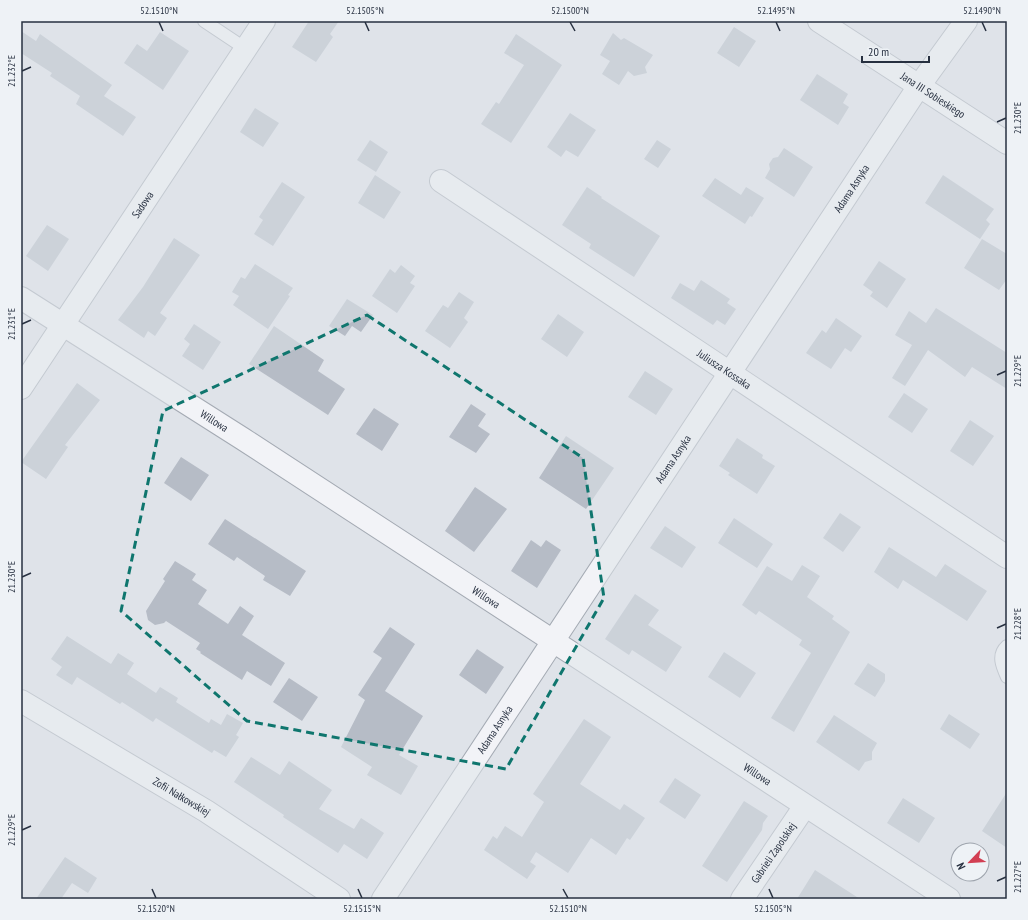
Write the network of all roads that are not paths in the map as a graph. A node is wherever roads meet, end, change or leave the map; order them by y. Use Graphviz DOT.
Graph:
graph roads {
  1 [pos="204,21"];
  2 [pos="264,21"];
  3 [pos="819,21"];
  4 [pos="966,21"];
  5 [pos="246,49"];
  6 [pos="919,86"];
  7 [pos="1007,144"];
  8 [pos="441,181"];
  9 [pos="21,298"];
  10 [pos="63,325"];
  11 [pos="730,372"];
  12 [pos="21,388"];
  13 [pos="1007,557"];
  14 [pos="554,642"];
  15 [pos="1007,646"];
  16 [pos="1007,677"];
  17 [pos="21,701"];
  18 [pos="805,806"];
  19 [pos="339,899"];
  20 [pos="383,899"];
  21 [pos="742,899"];
  22 [pos="949,899"];
  1 -- 5 [label="lane"];
  2 -- 5 [label="street, Sadowa"];
  3 -- 6 [label="street, Jana III Sobieskiego"];
  4 -- 6 [label="street, Adama Asnyka"];
  5 -- 10 [label="street, Sadowa"];
  6 -- 7 [label="street, Jana III Sobieskiego"];
  6 -- 11 [label="street, Adama Asnyka"];
  8 -- 11 [label="street, Juliusza Kossaka"];
  9 -- 10 [label="street, Willowa"];
  10 -- 12 [label="street, Sadowa"];
  10 -- 14 [label="street, Willowa"];
  11 -- 13 [label="street, Juliusza Kossaka"];
  11 -- 14 [label="street, Adama Asnyka"];
  14 -- 18 [label="street, Willowa"];
  14 -- 20 [label="street, Adama Asnyka"];
  15 -- 16 [label="lane"];
  17 -- 19 [label="street, Zofii Nałkowskiej"];
  18 -- 21 [label="street, Gabrieli Zapolskiej"];
  18 -- 22 [label="street, Willowa"];
}
